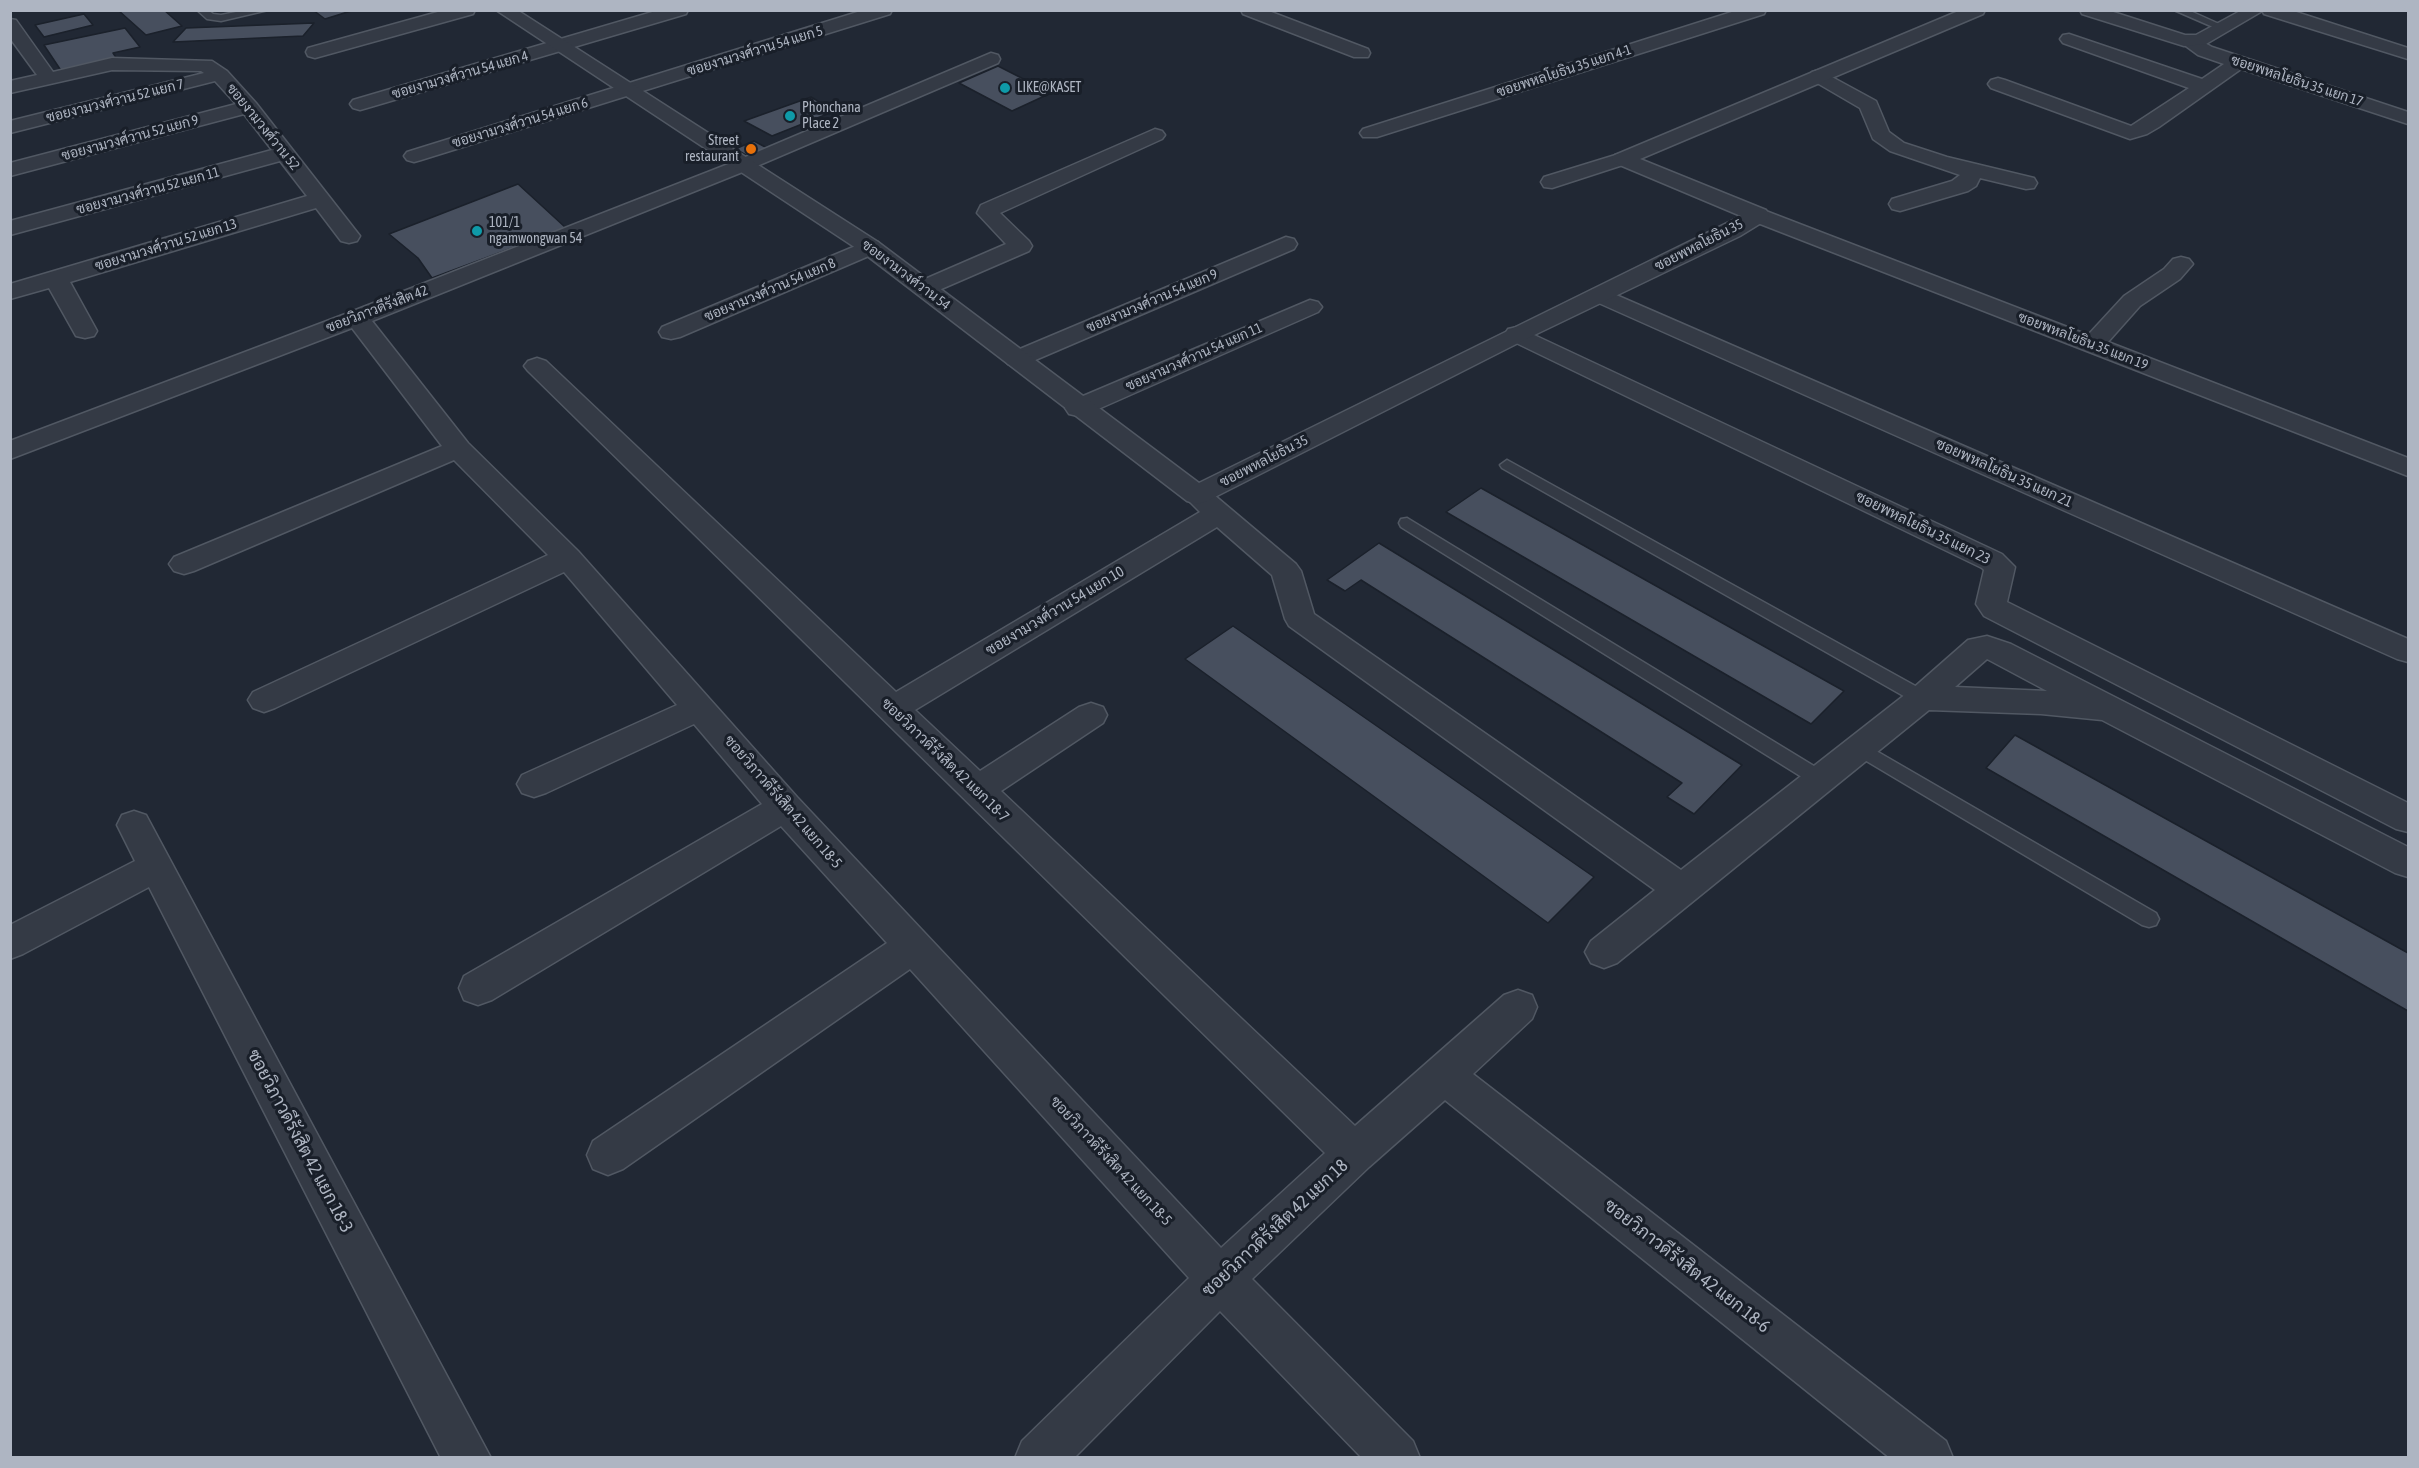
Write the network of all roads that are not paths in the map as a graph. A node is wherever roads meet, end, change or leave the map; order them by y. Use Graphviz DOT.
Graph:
graph roads {
  1 [pos="16,10"];
  2 [pos="201,10"];
  3 [pos="264,10"];
  4 [pos="467,10"];
  5 [pos="504,10"];
  6 [pos="680,10"];
  7 [pos="884,10"];
  8 [pos="1249,10"];
  9 [pos="1758,10"];
  10 [pos="1977,10"];
  11 [pos="2088,10"];
  12 [pos="2178,10"];
  13 [pos="2256,10"];
  14 [pos="2270,10"];
  15 [pos="10,12"];
  16 [pos="10,24"];
  17 [pos="2223,28"];
  18 [pos="2069,39"];
  19 [pos="2188,41"];
  20 [pos="17,44"];
  21 [pos="560,45"];
  22 [pos="315,52"];
  23 [pos="1361,53"];
  24 [pos="2409,54"];
  25 [pos="990,59"];
  26 [pos="2239,62"];
  27 [pos="220,75"];
  28 [pos="1819,76"];
  29 [pos="48,78"];
  30 [pos="1998,84"];
  31 [pos="10,87"];
  32 [pos="2205,87"];
  33 [pos="627,91"];
  34 [pos="360,104"];
  35 [pos="249,107"];
  36 [pos="2402,116"];
  37 [pos="2349,117"];
  38 [pos="10,127"];
  39 [pos="1370,133"];
  40 [pos="1155,135"];
  41 [pos="285,153"];
  42 [pos="414,156"];
  43 [pos="1622,159"];
  44 [pos="743,165"];
  45 [pos="1967,169"];
  46 [pos="10,170"];
  47 [pos="1552,182"];
  48 [pos="2026,183"];
  49 [pos="321,199"];
  50 [pos="1900,204"];
  51 [pos="1758,215"];
  52 [pos="10,228"];
  53 [pos="349,236"];
  54 [pos="1286,244"];
  55 [pos="870,247"];
  56 [pos="2181,264"];
  57 [pos="56,278"];
  58 [pos="924,288"];
  59 [pos="10,292"];
  60 [pos="1600,295"];
  61 [pos="1310,307"];
  62 [pos="357,318"];
  63 [pos="85,332"];
  64 [pos="671,332"];
  65 [pos="1517,334"];
  66 [pos="2092,345"];
  67 [pos="1017,359"];
  68 [pos="537,366"];
  69 [pos="1078,408"];
  70 [pos="458,449"];
  71 [pos="10,451"];
  72 [pos="1507,465"];
  73 [pos="2409,468"];
  74 [pos="1208,504"];
  75 [pos="1407,523"];
  76 [pos="568,558"];
  77 [pos="184,564"];
  78 [pos="2409,651"];
  79 [pos="1922,698"];
  80 [pos="264,700"];
  81 [pos="700,708"];
  82 [pos="891,709"];
  83 [pos="2108,709"];
  84 [pos="1091,715"];
  85 [pos="1859,748"];
  86 [pos="1820,779"];
  87 [pos="534,784"];
  88 [pos="977,790"];
  89 [pos="785,807"];
  90 [pos="2409,819"];
  91 [pos="134,825"];
  92 [pos="2409,863"];
  93 [pos="155,867"];
  94 [pos="1681,889"];
  95 [pos="2150,919"];
  96 [pos="10,943"];
  97 [pos="913,946"];
  98 [pos="1604,952"];
  99 [pos="478,988"];
  100 [pos="1518,1007"];
  101 [pos="1444,1075"];
  102 [pos="1354,1153"];
  103 [pos="608,1155"];
  104 [pos="1220,1280"];
  105 [pos="467,1458"];
  106 [pos="1039,1458"];
  107 [pos="1396,1458"];
  108 [pos="1929,1458"];
  1 -- 15 [label="street"];
  2 -- 3 [label="lane"];
  4 -- 22 [label="street"];
  5 -- 21 [label="street, ซอยงามวงศ์วาน 54"];
  6 -- 21 [label="street, ซอยงามวงศ์วาน 54 แยก 4"];
  7 -- 33 [label="street, ซอยงามวงศ์วาน 54 แยก 5"];
  8 -- 23 [label="street"];
  9 -- 39 [label="street, ซอยพหลโยธิน 35 แยก 4-1"];
  10 -- 28 [label="street"];
  11 -- 19 [label="street"];
  12 -- 17 [label="lane"];
  13 -- 17 [label="street"];
  14 -- 24 [label="street"];
  16 -- 20 [label="street"];
  17 -- 19 [label="street"];
  18 -- 32 [label="street"];
  19 -- 26 [label="street, ซอยพหลโยธิน 35 แยก 17"];
  20 -- 29 [label="street"];
  21 -- 33 [label="street, ซอยงามวงศ์วาน 54"];
  21 -- 34 [label="street, ซอยงามวงศ์วาน 54 แยก 4"];
  25 -- 44 [label="street, ซอยวิภาวดีรังสิต 42"];
  26 -- 32 [label="street"];
  26 -- 36 [label="street, ซอยพหลโยธิน 35 แยก 17"];
  27 -- 29 [label="street, ซอยงามวงศ์วาน 52"];
  27 -- 35 [label="street, ซอยงามวงศ์วาน 52"];
  27 -- 38 [label="street, ซอยงามวงศ์วาน 52 แยก 7"];
  28 -- 43 [label="street"];
  28 -- 45 [label="street"];
  29 -- 31 [label="street, ซอยงามวงศ์วาน 52"];
  30 -- 32 [label="street"];
  33 -- 42 [label="street, ซอยงามวงศ์วาน 54 แยก 6"];
  33 -- 44 [label="street, ซอยงามวงศ์วาน 54"];
  35 -- 41 [label="street, ซอยงามวงศ์วาน 52"];
  35 -- 46 [label="street, ซอยงามวงศ์วาน 52 แยก 9"];
  36 -- 37 [label="street"];
  40 -- 58 [label="street"];
  41 -- 49 [label="street, ซอยงามวงศ์วาน 52"];
  41 -- 52 [label="street, ซอยงามวงศ์วาน 52 แยก 11"];
  43 -- 47 [label="street"];
  43 -- 51 [label="street, ซอยพหลโยธิน 35"];
  44 -- 55 [label="street, ซอยงามวงศ์วาน 54"];
  44 -- 62 [label="street, ซอยวิภาวดีรังสิต 42"];
  45 -- 48 [label="street"];
  45 -- 50 [label="street"];
  49 -- 53 [label="street, ซอยงามวงศ์วาน 52"];
  49 -- 57 [label="street, ซอยงามวงศ์วาน 52 แยก 13"];
  51 -- 60 [label="street, ซอยพหลโยธิน 35"];
  51 -- 66 [label="street, ซอยพหลโยธิน 35 แยก 19"];
  54 -- 67 [label="street, ซอยงามวงศ์วาน 54 แยก 9"];
  55 -- 58 [label="street, ซอยงามวงศ์วาน 54"];
  55 -- 64 [label="street, ซอยงามวงศ์วาน 54 แยก 8"];
  56 -- 66 [label="street"];
  57 -- 59 [label="street, ซอยงามวงศ์วาน 52 แยก 13"];
  57 -- 63 [label="street"];
  58 -- 67 [label="street, ซอยงามวงศ์วาน 54"];
  60 -- 65 [label="street, ซอยพหลโยธิน 35"];
  60 -- 78 [label="street, ซอยพหลโยธิน 35 แยก 21"];
  61 -- 69 [label="street, ซอยงามวงศ์วาน 54 แยก 11"];
  62 -- 70 [label="street, ซอยวิภาวดีรังสิต 42 แยก 18-5"];
  62 -- 71 [label="street, ซอยวิภาวดีรังสิต 42"];
  65 -- 74 [label="street, ซอยพหลโยธิน 35"];
  65 -- 90 [label="street, ซอยพหลโยธิน 35 แยก 23"];
  66 -- 73 [label="street, ซอยพหลโยธิน 35 แยก 19"];
  67 -- 69 [label="street, ซอยงามวงศ์วาน 54"];
  68 -- 82 [label="street, ซอยวิภาวดีรังสิต 42 แยก 18-7"];
  69 -- 74 [label="street, ซอยงามวงศ์วาน 54"];
  70 -- 76 [label="street, ซอยวิภาวดีรังสิต 42 แยก 18-5"];
  70 -- 77 [label="street"];
  72 -- 79 [label="lane"];
  74 -- 82 [label="street, ซอยงามวงศ์วาน 54 แยก 10"];
  74 -- 94 [label="street, ซอยงามวงศ์วาน 54"];
  75 -- 86 [label="lane"];
  76 -- 80 [label="street"];
  76 -- 81 [label="street, ซอยวิภาวดีรังสิต 42 แยก 18-5"];
  79 -- 83 [label="street"];
  79 -- 83 [label="street"];
  79 -- 85 [label="street"];
  81 -- 87 [label="street"];
  81 -- 89 [label="street, ซอยวิภาวดีรังสิต 42 แยก 18-5"];
  82 -- 88 [label="street, ซอยวิภาวดีรังสิต 42 แยก 18-7"];
  83 -- 92 [label="street"];
  84 -- 88 [label="street"];
  85 -- 86 [label="street"];
  85 -- 95 [label="lane"];
  86 -- 94 [label="street"];
  88 -- 102 [label="street, ซอยวิภาวดีรังสิต 42 แยก 18-7"];
  89 -- 97 [label="street, ซอยวิภาวดีรังสิต 42 แยก 18-5"];
  89 -- 99 [label="street"];
  91 -- 93 [label="street, ซอยวิภาวดีรังสิต 42 แยก 18-3"];
  93 -- 96 [label="street"];
  93 -- 105 [label="street, ซอยวิภาวดีรังสิต 42 แยก 18-3"];
  94 -- 98 [label="street"];
  97 -- 103 [label="street"];
  97 -- 104 [label="street, ซอยวิภาวดีรังสิต 42 แยก 18-5"];
  100 -- 101 [label="street, ซอยวิภาวดีรังสิต 42 แยก 18"];
  101 -- 102 [label="street, ซอยวิภาวดีรังสิต 42 แยก 18"];
  101 -- 108 [label="street, ซอยวิภาวดีรังสิต 42 แยก 18-6"];
  102 -- 104 [label="street, ซอยวิภาวดีรังสิต 42 แยก 18"];
  104 -- 106 [label="street, ซอยวิภาวดีรังสิต 42 แยก 18"];
  104 -- 107 [label="street, ซอยวิภาวดีรังสิต 42 แยก 18-5"];
}
